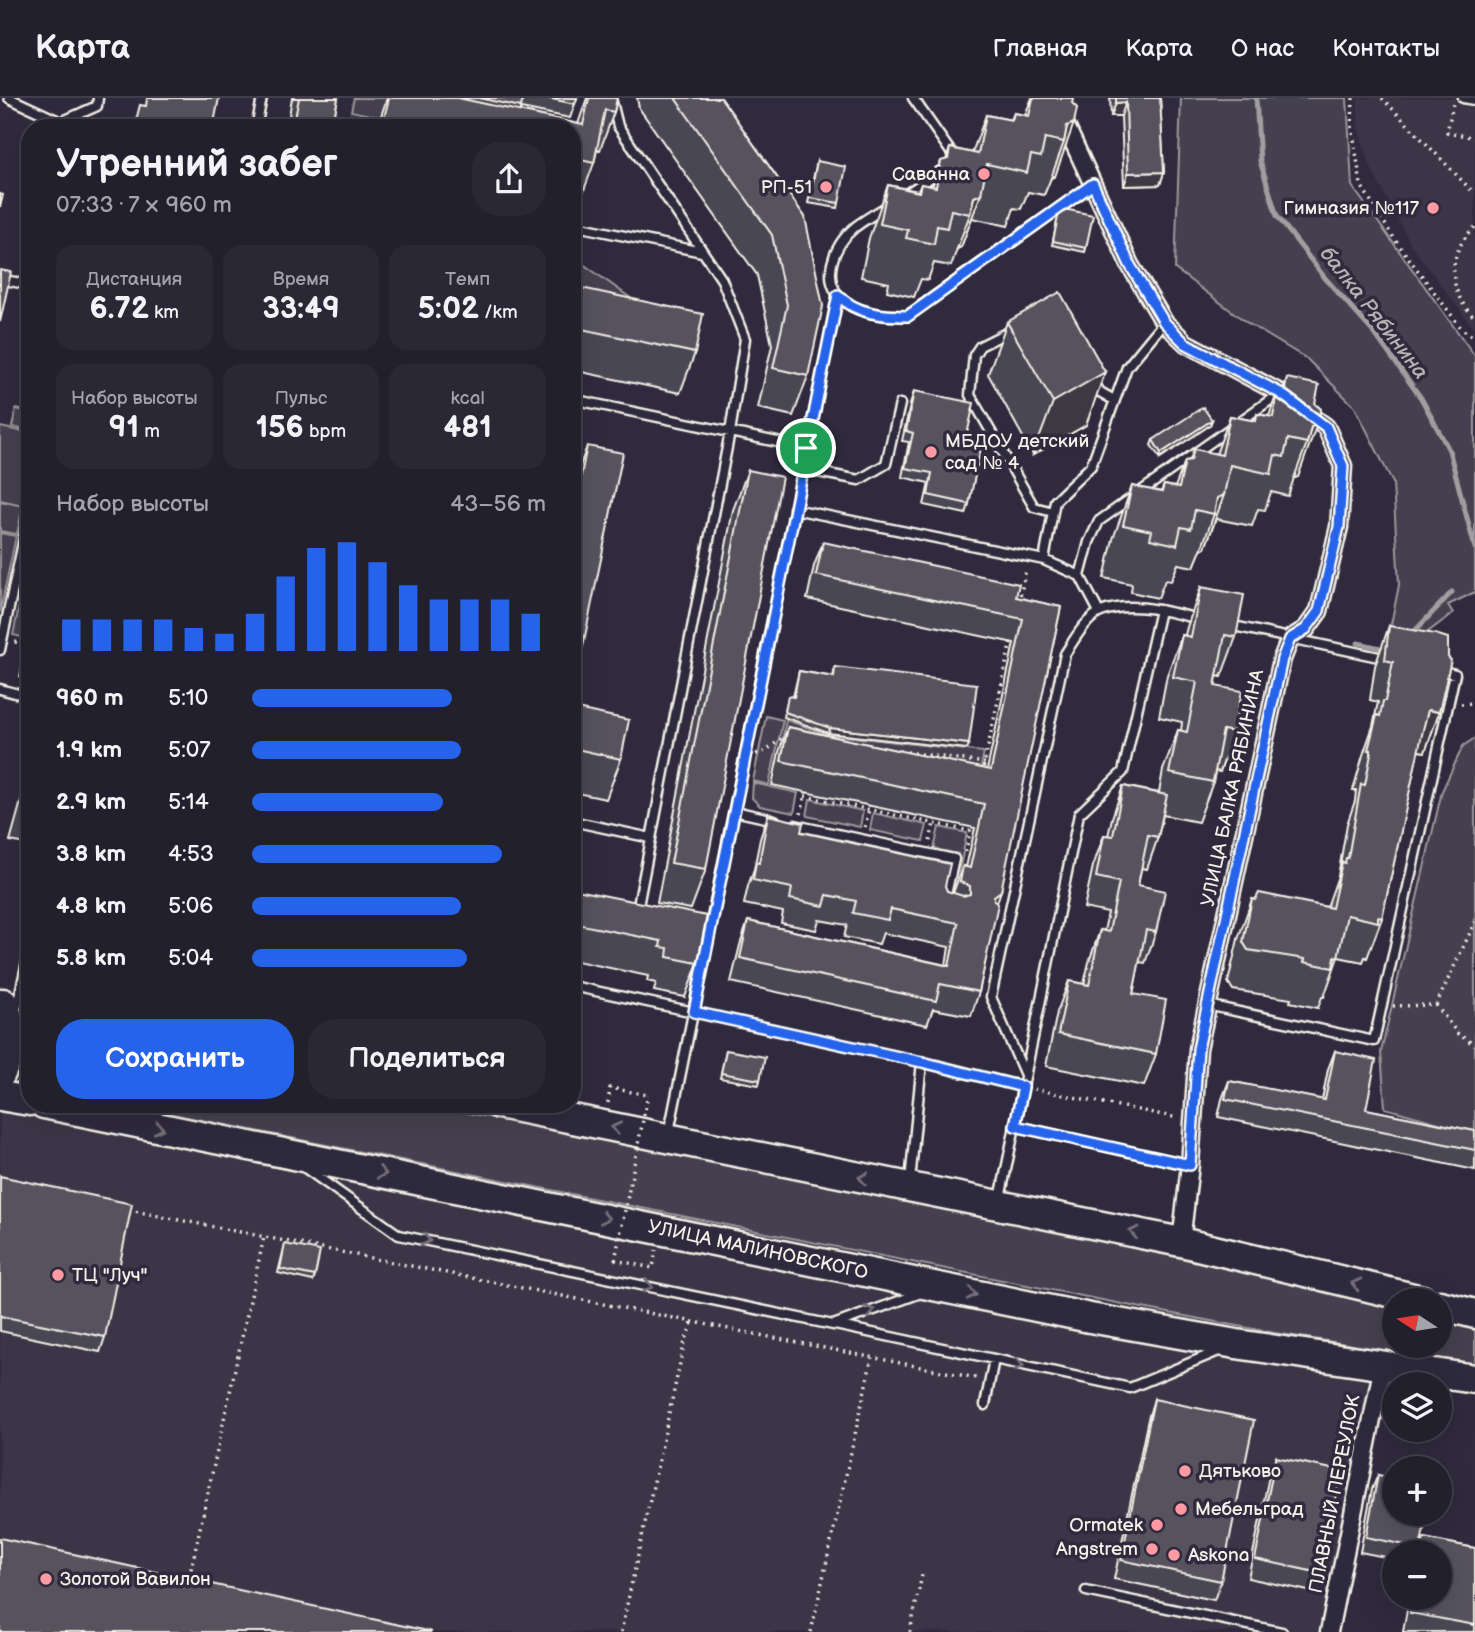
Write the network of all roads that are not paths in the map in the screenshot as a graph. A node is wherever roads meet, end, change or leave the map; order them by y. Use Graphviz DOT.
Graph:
graph roads {
  1 [pos="9,98"];
  2 [pos="98,98"];
  3 [pos="262,98"];
  4 [pos="611,98"];
  5 [pos="913,98"];
  6 [pos="1463,98"];
  7 [pos="1475,100"];
  8 [pos="1047,102"];
  9 [pos="54,119"];
  10 [pos="68,119"];
  11 [pos="258,119"];
  12 [pos="967,154"];
  13 [pos="957,161"];
  14 [pos="1093,184"];
  15 [pos="581,227"];
  16 [pos="702,252"];
  17 [pos="0,279"];
  18 [pos="21,283"];
  19 [pos="838,295"];
  20 [pos="1164,322"];
  21 [pos="1016,328"];
  22 [pos="1088,373"];
  23 [pos="1280,393"];
  24 [pos="1114,400"];
  25 [pos="581,401"];
  26 [pos="901,404"];
  27 [pos="730,432"];
  28 [pos="806,448"];
  29 [pos="802,469"];
  30 [pos="793,509"];
  31 [pos="1053,512"];
  32 [pos="21,552"];
  33 [pos="1044,560"];
  34 [pos="1080,576"];
  35 [pos="1160,610"];
  36 [pos="1099,612"];
  37 [pos="1212,622"];
  38 [pos="1225,625"];
  39 [pos="1290,639"];
  40 [pos="0,650"];
  41 [pos="1392,660"];
  42 [pos="1430,668"];
  43 [pos="0,689"];
  44 [pos="21,695"];
  45 [pos="734,811"];
  46 [pos="581,823"];
  47 [pos="651,838"];
  48 [pos="943,911"];
  49 [pos="635,919"];
  50 [pos="696,934"];
  51 [pos="708,937"];
  52 [pos="21,979"];
  53 [pos="581,988"];
  54 [pos="13,1005"];
  55 [pos="1207,1005"];
  56 [pos="694,1012"];
  57 [pos="922,1062"];
  58 [pos="0,1075"];
  59 [pos="1025,1075"];
  60 [pos="0,1096"];
  61 [pos="21,1100"];
  62 [pos="88,1113"];
  63 [pos="542,1113"];
  64 [pos="1015,1126"];
  65 [pos="668,1139"];
  66 [pos="286,1154"];
  67 [pos="1190,1165"];
  68 [pos="909,1188"];
  69 [pos="999,1206"];
  70 [pos="1181,1242"];
  71 [pos="939,1287"];
  72 [pos="1382,1290"];
  73 [pos="1452,1308"];
  74 [pos="1475,1314"];
  75 [pos="832,1325"];
  76 [pos="1236,1344"];
  77 [pos="994,1359"];
  78 [pos="1383,1365"];
  79 [pos="1475,1379"];
  80 [pos="985,1405"];
  81 [pos="1086,1591"];
  82 [pos="1282,1632"];
  83 [pos="1331,1632"];
  1 -- 9 [label="lane"];
  2 -- 10 [label="lane"];
  3 -- 11 [label="lane"];
  4 -- 16 [label="lane"];
  5 -- 13 [label="lane"];
  6 -- 7 [label="lane"];
  8 -- 14 [label="street, УЛИЦА БАЛКА РЯБИНИНА"];
  12 -- 13 [label="lane"];
  13 -- 19 [label="lane"];
  14 -- 19 [label="lane"];
  14 -- 20 [label="street, УЛИЦА БАЛКА РЯБИНИНА"];
  15 -- 16 [label="lane"];
  16 -- 27 [label="lane"];
  17 -- 18 [label="lane"];
  19 -- 28 [label="lane"];
  20 -- 23 [label="street, УЛИЦА БАЛКА РЯБИНИНА"];
  20 -- 24 [label="lane"];
  21 -- 31 [label="lane"];
  22 -- 24 [label="lane"];
  23 -- 34 [label="lane"];
  23 -- 39 [label="street, УЛИЦА БАЛКА РЯБИНИНА"];
  24 -- 31 [label="lane"];
  25 -- 27 [label="lane"];
  26 -- 29 [label="lane"];
  27 -- 28 [label="lane"];
  27 -- 47 [label="lane"];
  28 -- 29 [label="lane"];
  29 -- 30 [label="lane"];
  30 -- 33 [label="lane"];
  30 -- 45 [label="lane"];
  31 -- 33 [label="lane"];
  32 -- 40 [label="lane"];
  33 -- 34 [label="lane"];
  34 -- 36 [label="lane"];
  35 -- 36 [label="lane"];
  35 -- 37 [label="lane"];
  35 -- 59 [label="lane"];
  36 -- 59 [label="lane"];
  38 -- 39 [label="lane"];
  39 -- 41 [label="lane"];
  39 -- 55 [label="street, УЛИЦА БАЛКА РЯБИНИНА"];
  42 -- 55 [label="lane"];
  43 -- 44 [label="lane"];
  45 -- 48 [label="lane"];
  45 -- 51 [label="lane"];
  46 -- 47 [label="lane"];
  47 -- 49 [label="lane"];
  50 -- 51 [label="lane"];
  51 -- 56 [label="lane"];
  52 -- 54 [label="lane"];
  53 -- 56 [label="lane"];
  54 -- 58 [label="highway"];
  55 -- 67 [label="street, УЛИЦА БАЛКА РЯБИНИНА"];
  56 -- 65 [label="lane"];
  57 -- 68 [label="lane"];
  59 -- 64 [label="lane"];
  60 -- 61 [label="highway"];
  62 -- 66 [label="highway, УЛИЦА МАЛИНОВСКОГО, one-way"];
  65 -- 63 [label="highway, one-way"];
  64 -- 67 [label="lane"];
  64 -- 69 [label="lane"];
  68 -- 65 [label="highway, one-way"];
  66 -- 71 [label="highway, УЛИЦА МАЛИНОВСКОГО, one-way"];
  66 -- 75 [label="lane, one-way"];
  67 -- 70 [label="street, УЛИЦА БАЛКА РЯБИНИНА"];
  68 -- 69 [label="highway"];
  70 -- 69 [label="highway, one-way"];
  72 -- 70 [label="highway, one-way"];
  75 -- 71 [label="lane, one-way"];
  71 -- 76 [label="highway, УЛИЦА МАЛИНОВСКОГО, one-way"];
  73 -- 74 [label="highway"];
  75 -- 77 [label="lane"];
  77 -- 76 [label="lane, one-way"];
  76 -- 78 [label="highway, УЛИЦА МАЛИНОВСКОГО"];
  77 -- 80 [label="lane"];
  78 -- 79 [label="highway, УЛИЦА МАЛИНОВСКОГО"];
  78 -- 83 [label="street, ПЛАВНЫЙ ПЕРЕУЛОК"];
  81 -- 82 [label="lane"];
}
